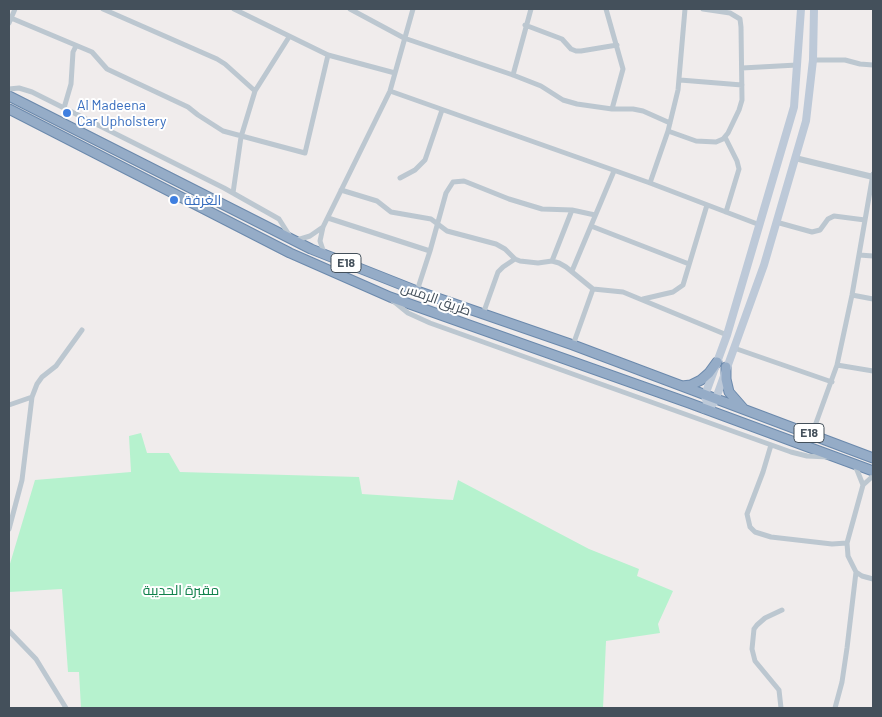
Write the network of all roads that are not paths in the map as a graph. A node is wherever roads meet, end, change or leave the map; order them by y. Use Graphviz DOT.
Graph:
graph roads {
  1 [pos="15,9"];
  2 [pos="102,9"];
  3 [pos="234,9"];
  4 [pos="350,9"];
  5 [pos="413,9"];
  6 [pos="531,9"];
  7 [pos="606,9"];
  8 [pos="685,9"];
  9 [pos="703,9"];
  10 [pos="801,9"];
  11 [pos="814,9"];
  12 [pos="10,20"];
  13 [pos="526,25"];
  14 [pos="290,37"];
  15 [pos="404,38"];
  16 [pos="617,45"];
  17 [pos="76,46"];
  18 [pos="328,55"];
  19 [pos="813,60"];
  20 [pos="797,65"];
  21 [pos="873,65"];
  22 [pos="742,68"];
  23 [pos="395,73"];
  24 [pos="513,75"];
  25 [pos="680,80"];
  26 [pos="742,85"];
  27 [pos="9,89"];
  28 [pos="255,91"];
  29 [pos="390,91"];
  30 [pos="9,96"];
  31 [pos="9,108"];
  32 [pos="64,108"];
  33 [pos="612,109"];
  34 [pos="442,110"];
  35 [pos="670,123"];
  36 [pos="668,131"];
  37 [pos="241,137"];
  38 [pos="725,137"];
  39 [pos="795,158"];
  40 [pos="614,171"];
  41 [pos="873,174"];
  42 [pos="873,177"];
  43 [pos="400,178"];
  44 [pos="650,183"];
  45 [pos="341,190"];
  46 [pos="233,193"];
  47 [pos="707,205"];
  48 [pos="572,210"];
  49 [pos="726,212"];
  50 [pos="595,215"];
  51 [pos="328,218"];
  52 [pos="865,220"];
  53 [pos="776,222"];
  54 [pos="438,224"];
  55 [pos="760,225"];
  56 [pos="591,226"];
  57 [pos="323,227"];
  58 [pos="293,240"];
  59 [pos="430,251"];
  60 [pos="325,255"];
  61 [pos="859,255"];
  62 [pos="873,256"];
  63 [pos="515,259"];
  64 [pos="552,261"];
  65 [pos="689,264"];
  66 [pos="764,265"];
  67 [pos="572,271"];
  68 [pos="593,289"];
  69 [pos="417,291"];
  70 [pos="852,294"];
  71 [pos="390,298"];
  72 [pos="642,299"];
  73 [pos="873,299"];
  74 [pos="482,314"];
  75 [pos="82,330"];
  76 [pos="727,335"];
  77 [pos="574,345"];
  78 [pos="734,348"];
  79 [pos="717,362"];
  80 [pos="838,365"];
  81 [pos="726,367"];
  82 [pos="873,371"];
  83 [pos="832,382"];
  84 [pos="680,386"];
  85 [pos="705,395"];
  86 [pos="32,397"];
  87 [pos="716,399"];
  88 [pos="9,405"];
  89 [pos="709,410"];
  90 [pos="745,410"];
  91 [pos="812,434"];
  92 [pos="771,444"];
  93 [pos="833,457"];
  94 [pos="873,458"];
  95 [pos="855,465"];
  96 [pos="873,471"];
  97 [pos="873,476"];
  98 [pos="863,485"];
  99 [pos="9,506"];
  100 [pos="16,506"];
  101 [pos="9,529"];
  102 [pos="847,543"];
  103 [pos="856,572"];
  104 [pos="873,579"];
  105 [pos="782,610"];
  106 [pos="9,631"];
  107 [pos="66,708"];
  108 [pos="781,708"];
  109 [pos="835,708"];
  1 -- 12 [label="street"];
  2 -- 28 [label="street"];
  3 -- 14 [label="street"];
  4 -- 15 [label="street"];
  5 -- 15 [label="street"];
  6 -- 13 [label="street"];
  7 -- 16 [label="street"];
  8 -- 25 [label="street"];
  9 -- 22 [label="street"];
  10 -- 20 [label="main road"];
  11 -- 19 [label="main road"];
  12 -- 17 [label="street"];
  13 -- 16 [label="street"];
  13 -- 24 [label="street"];
  14 -- 18 [label="street"];
  14 -- 28 [label="street"];
  15 -- 23 [label="street"];
  15 -- 24 [label="street"];
  16 -- 33 [label="street"];
  17 -- 32 [label="street"];
  17 -- 37 [label="street"];
  18 -- 23 [label="street"];
  18 -- 37 [label="street"];
  19 -- 21 [label="street"];
  19 -- 39 [label="main road"];
  20 -- 22 [label="street"];
  20 -- 55 [label="main road"];
  22 -- 26 [label="street"];
  23 -- 29 [label="street"];
  24 -- 33 [label="street"];
  25 -- 26 [label="street"];
  25 -- 35 [label="street"];
  26 -- 38 [label="street"];
  27 -- 32 [label="street"];
  28 -- 37 [label="street"];
  29 -- 34 [label="street"];
  29 -- 45 [label="street"];
  30 -- 58 [label="highway, طريق الرمس / E18"];
  31 -- 71 [label="highway, طريق الرمس / E18"];
  32 -- 46 [label="street"];
  33 -- 35 [label="street"];
  34 -- 40 [label="street"];
  34 -- 43 [label="street"];
  35 -- 36 [label="street"];
  36 -- 38 [label="street"];
  36 -- 44 [label="street"];
  37 -- 46 [label="street"];
  38 -- 49 [label="street"];
  39 -- 42 [label="street"];
  39 -- 53 [label="main road"];
  40 -- 44 [label="street"];
  40 -- 50 [label="street"];
  41 -- 42 [label="street"];
  42 -- 52 [label="street"];
  44 -- 47 [label="street"];
  45 -- 51 [label="street"];
  45 -- 54 [label="street"];
  46 -- 58 [label="street"];
  47 -- 49 [label="street"];
  47 -- 65 [label="street"];
  48 -- 50 [label="street"];
  48 -- 54 [label="street"];
  48 -- 64 [label="street"];
  49 -- 55 [label="street"];
  50 -- 56 [label="street"];
  51 -- 57 [label="street"];
  51 -- 59 [label="street"];
  52 -- 53 [label="street"];
  52 -- 61 [label="street"];
  53 -- 66 [label="main road"];
  54 -- 59 [label="street"];
  54 -- 63 [label="street"];
  55 -- 66 [label="main road"];
  55 -- 76 [label="main road"];
  56 -- 65 [label="street"];
  56 -- 67 [label="street"];
  57 -- 58 [label="street"];
  57 -- 60 [label="street"];
  58 -- 60 [label="highway, طريق الرمس / E18"];
  59 -- 69 [label="street"];
  60 -- 69 [label="highway, طريق الرمس / E18"];
  61 -- 62 [label="street"];
  61 -- 70 [label="street"];
  63 -- 64 [label="street"];
  63 -- 74 [label="street"];
  64 -- 67 [label="street"];
  65 -- 72 [label="street"];
  66 -- 78 [label="main road"];
  67 -- 68 [label="street"];
  68 -- 72 [label="street"];
  68 -- 77 [label="street"];
  69 -- 74 [label="highway, طريق الرمس / E18"];
  70 -- 73 [label="street"];
  70 -- 80 [label="street"];
  71 -- 89 [label="highway, طريق الرمس / E18"];
  71 -- 92 [label="street"];
  72 -- 76 [label="street"];
  74 -- 77 [label="highway, طريق الرمس / E18"];
  75 -- 86 [label="street"];
  76 -- 79 [label="main road"];
  77 -- 84 [label="highway, طريق الرمس / E18"];
  78 -- 81 [label="main road"];
  78 -- 83 [label="street"];
  79 -- 84 [label="highway"];
  79 -- 85 [label="main road"];
  80 -- 82 [label="street"];
  80 -- 83 [label="street"];
  81 -- 87 [label="main road"];
  81 -- 90 [label="highway"];
  83 -- 91 [label="street"];
  84 -- 85 [label="highway, طريق الرمس / E18"];
  85 -- 87 [label="highway, طريق الرمس / E18"];
  85 -- 89 [label="main road"];
  86 -- 88 [label="street"];
  86 -- 100 [label="street"];
  87 -- 89 [label="main road"];
  87 -- 90 [label="highway, طريق الرمس / E18"];
  89 -- 93 [label="highway, طريق الرمس / E18"];
  90 -- 91 [label="highway, طريق الرمس / E18"];
  91 -- 94 [label="highway, طريق الرمس / E18"];
  92 -- 93 [label="street"];
  92 -- 102 [label="street"];
  93 -- 95 [label="highway, طريق الرمس / E18"];
  95 -- 96 [label="highway, طريق الرمس / E18"];
  95 -- 98 [label="street"];
  97 -- 98 [label="street"];
  98 -- 102 [label="street"];
  99 -- 100 [label="street"];
  100 -- 101 [label="street"];
  102 -- 103 [label="street"];
  103 -- 104 [label="street"];
  103 -- 109 [label="street"];
  105 -- 108 [label="street"];
  106 -- 107 [label="street"];
}
